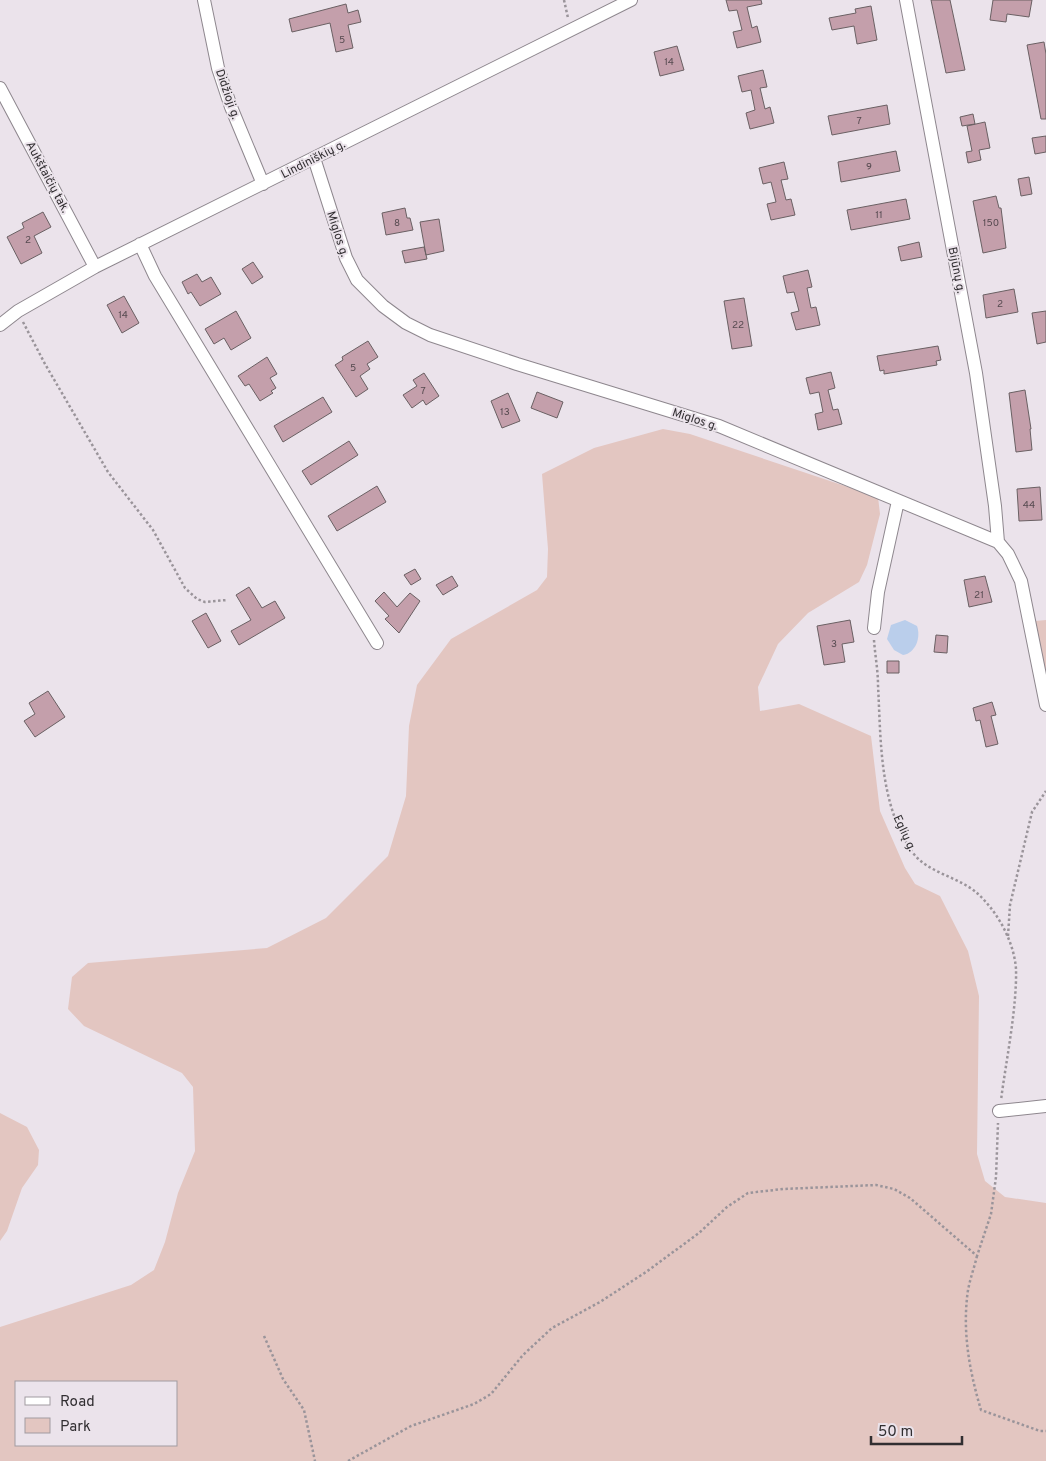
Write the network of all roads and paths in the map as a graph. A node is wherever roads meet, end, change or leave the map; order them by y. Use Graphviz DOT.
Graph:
graph roads {
  1 [pos="204,0"];
  2 [pos="564,0"];
  3 [pos="631,0"];
  4 [pos="906,0"];
  5 [pos="570,30"];
  6 [pos="0,88"];
  7 [pos="314,158"];
  8 [pos="263,184"];
  9 [pos="140,244"];
  10 [pos="95,267"];
  11 [pos="18,310"];
  12 [pos="0,324"];
  13 [pos="898,501"];
  14 [pos="998,542"];
  15 [pos="227,600"];
  16 [pos="874,628"];
  17 [pos="377,644"];
  18 [pos="1046,705"];
  19 [pos="1046,791"];
  20 [pos="1008,937"];
  21 [pos="1046,1106"];
  22 [pos="999,1116"];
  23 [pos="977,1256"];
  24 [pos="264,1336"];
  25 [pos="1046,1431"];
  26 [pos="315,1461"];
  27 [pos="348,1461"];
  1 -- 8 [label="street, Didžioji g."];
  2 -- 5 [label="path"];
  3 -- 5 [label="street, Lindiniškių g."];
  4 -- 14 [label="street, Bijūnų g."];
  5 -- 7 [label="street, Lindiniškių g."];
  6 -- 10 [label="street, Aukštaičių tak."];
  7 -- 8 [label="street, Lindiniškių g."];
  7 -- 13 [label="street, Miglos g."];
  8 -- 9 [label="street, Lindiniškių g."];
  9 -- 10 [label="street, Lindiniškių g."];
  9 -- 17 [label="street"];
  10 -- 11 [label="street, Lindiniškių g."];
  11 -- 12 [label="street, Lindiniškių g."];
  11 -- 15 [label="path"];
  13 -- 14 [label="street, Miglos g."];
  13 -- 16 [label="street"];
  14 -- 18 [label="street"];
  16 -- 20 [label="path, Eglių g."];
  19 -- 20 [label="path"];
  20 -- 22 [label="path, Eglių g."];
  21 -- 22 [label="street"];
  22 -- 23 [label="path, Eglių g."];
  23 -- 25 [label="path, Eglių g."];
  23 -- 27 [label="path"];
  24 -- 26 [label="path"];
}
